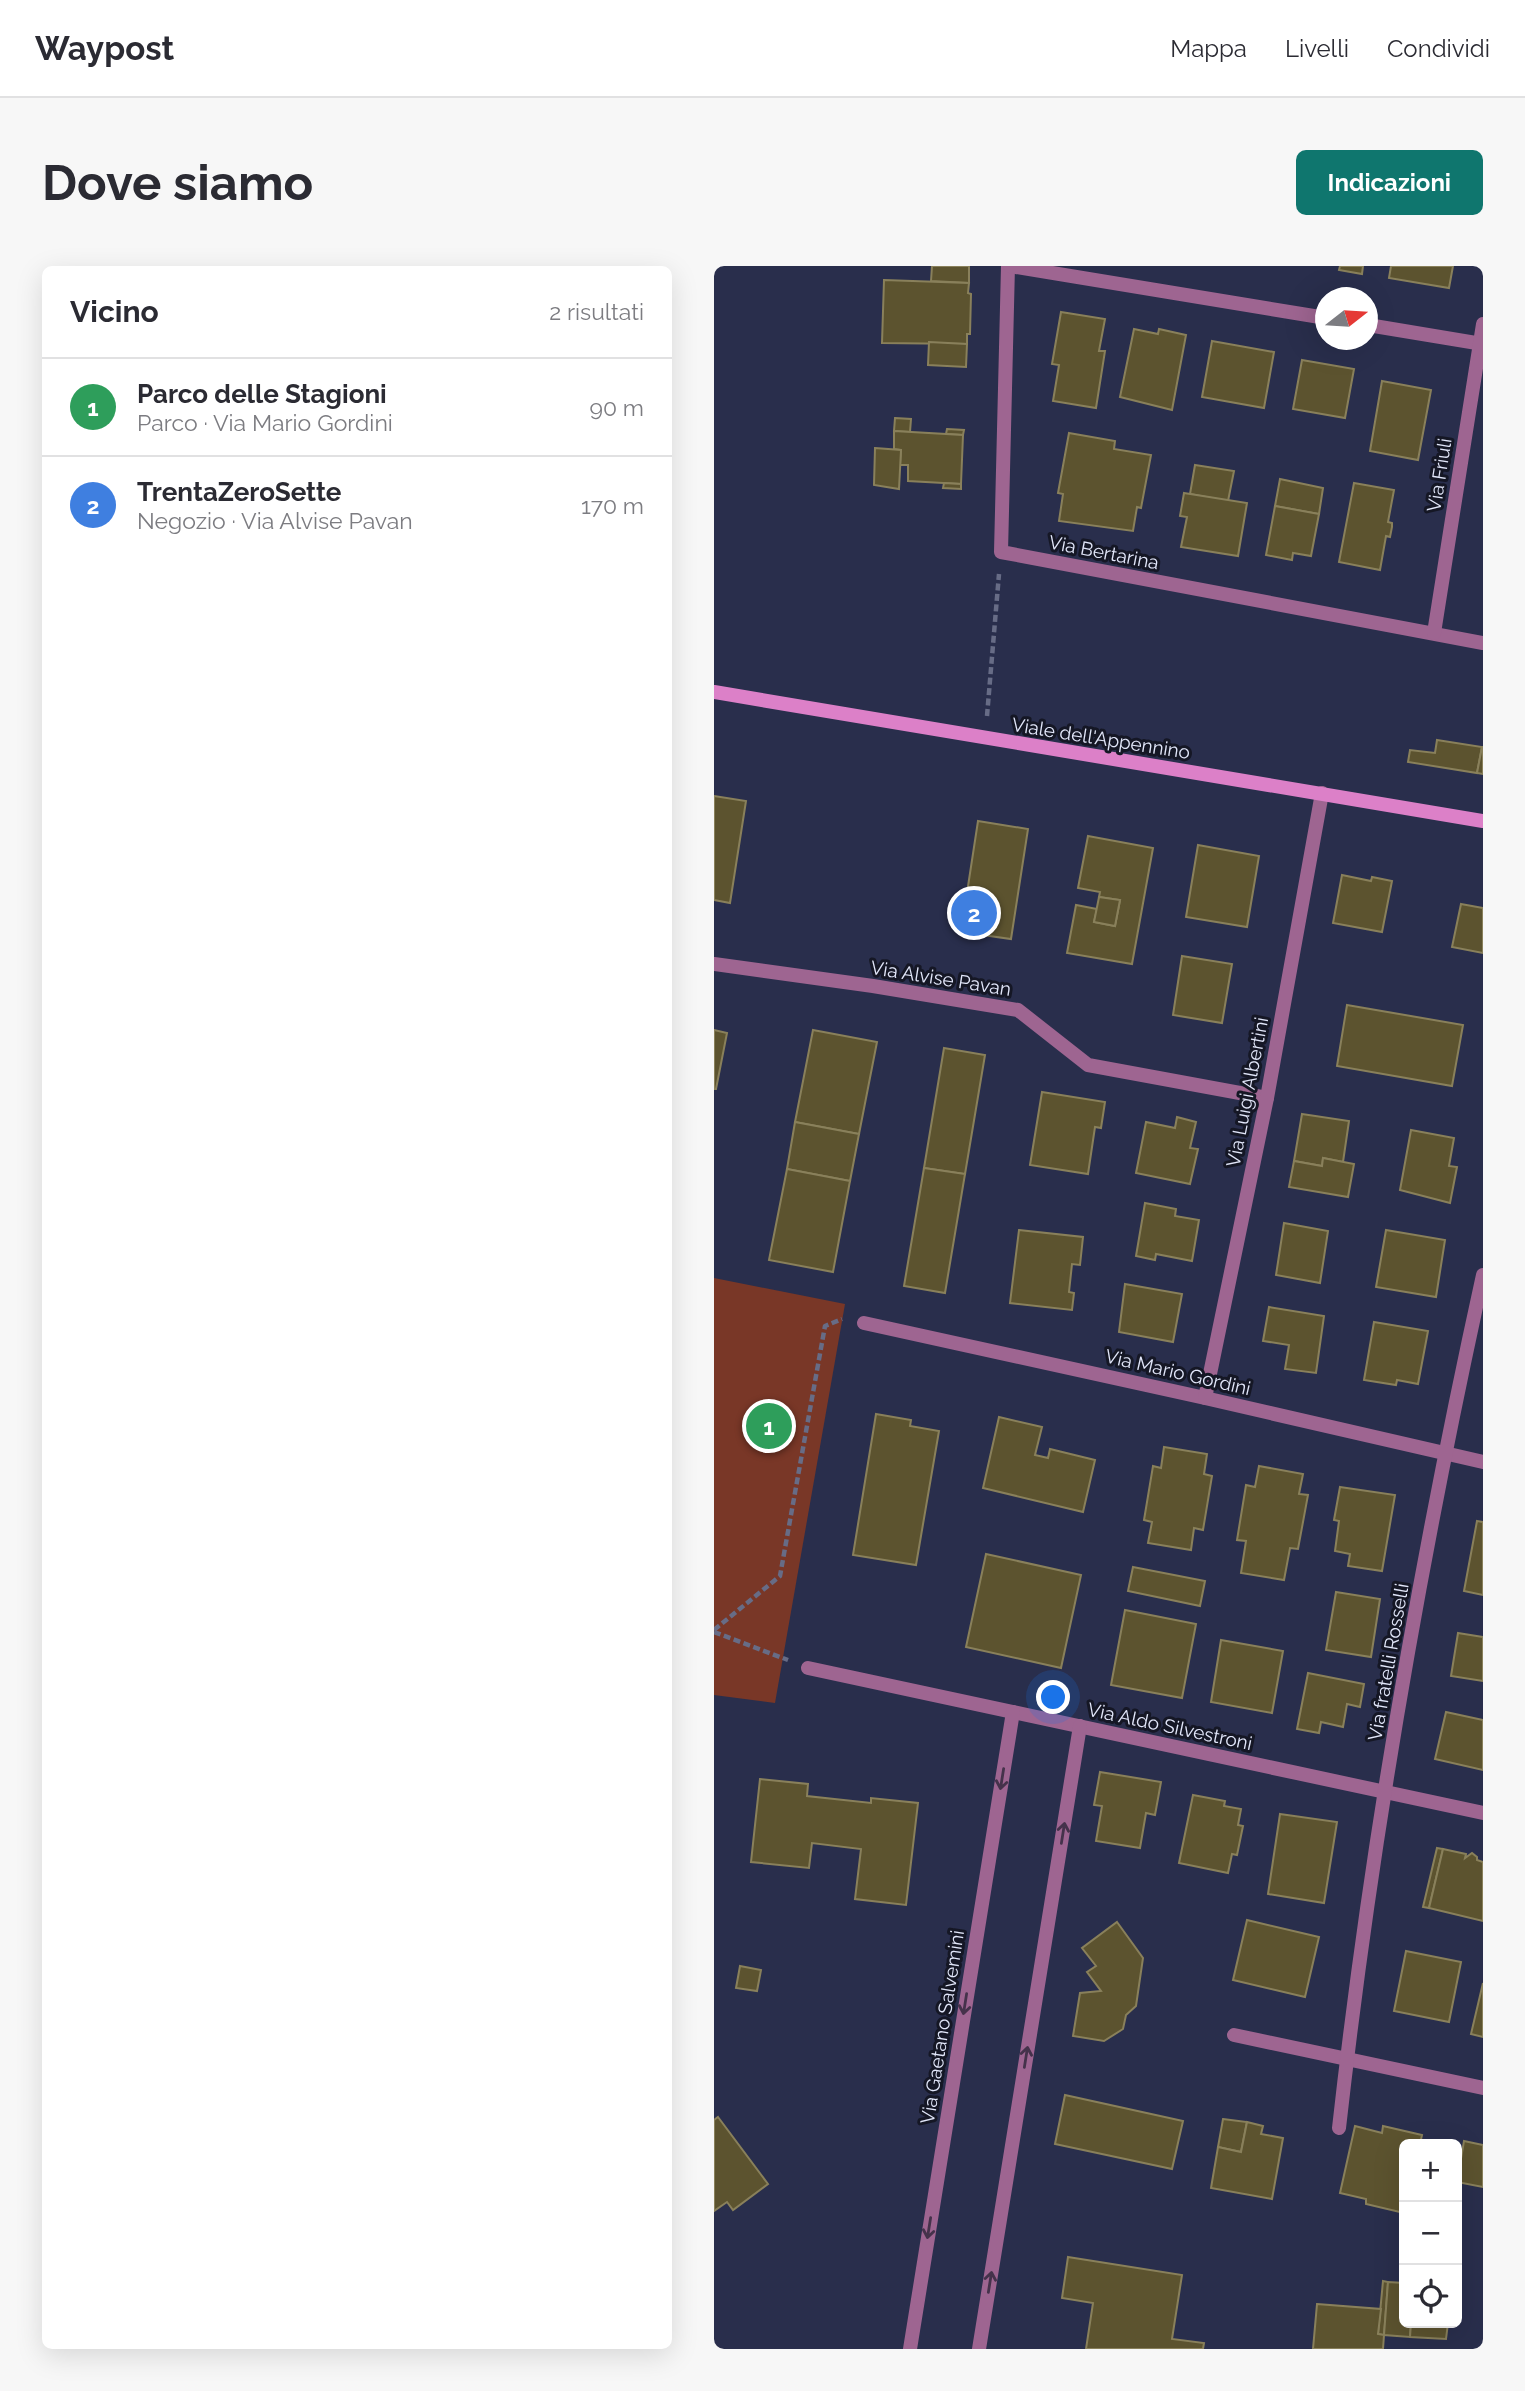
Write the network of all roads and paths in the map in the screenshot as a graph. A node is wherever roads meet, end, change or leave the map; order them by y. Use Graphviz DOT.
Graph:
graph roads {
  1 [pos="1009,266"];
  2 [pos="1315,316"];
  3 [pos="1483,324"];
  4 [pos="1378,327"];
  5 [pos="1481,344"];
  6 [pos="1000,552"];
  7 [pos="1434,633"];
  8 [pos="1483,643"];
  9 [pos="714,692"];
  10 [pos="985,739"];
  11 [pos="1322,793"];
  12 [pos="1483,821"];
  13 [pos="714,964"];
  14 [pos="1267,1098"];
  15 [pos="1483,1275"];
  16 [pos="864,1323"];
  17 [pos="1205,1398"];
  18 [pos="1444,1454"];
  19 [pos="1483,1462"];
  20 [pos="714,1631"];
  21 [pos="808,1668"];
  22 [pos="1013,1712"];
  23 [pos="1080,1726"];
  24 [pos="1384,1793"];
  25 [pos="1483,1814"];
  26 [pos="1234,2035"];
  27 [pos="1346,2058"];
  28 [pos="1483,2088"];
  29 [pos="1339,2128"];
  30 [pos="909,2349"];
  31 [pos="979,2349"];
  1 -- 2 [label="street"];
  1 -- 6 [label="street"];
  3 -- 5 [label="street, Via Friuli"];
  4 -- 5 [label="street"];
  5 -- 7 [label="street, Via Friuli"];
  6 -- 7 [label="street, Via Bertarina"];
  6 -- 10 [label="path"];
  7 -- 8 [label="street, Via Bertarina"];
  9 -- 10 [label="main road, Viale dell'Appennino"];
  10 -- 11 [label="main road, Viale dell'Appennino"];
  11 -- 12 [label="main road, Viale dell'Appennino"];
  11 -- 14 [label="street, Via Luigi Albertini"];
  13 -- 14 [label="street, Via Alvise Pavan"];
  14 -- 17 [label="street, Via Luigi Albertini"];
  15 -- 18 [label="street, Via fratelli Rosselli"];
  16 -- 17 [label="street, Via Mario Gordini"];
  16 -- 20 [label="path"];
  17 -- 18 [label="street, Via Mario Gordini"];
  18 -- 19 [label="street, Via Mario Gordini"];
  18 -- 24 [label="street, Via fratelli Rosselli"];
  20 -- 21 [label="path"];
  21 -- 22 [label="street, Via Aldo Silvestroni"];
  22 -- 23 [label="street, Via Aldo Silvestroni"];
  22 -- 30 [label="street, Via Gaetano Salvemini, one-way"];
  23 -- 24 [label="street, Via Aldo Silvestroni"];
  31 -- 23 [label="street, one-way"];
  24 -- 25 [label="street, Via Aldo Silvestroni"];
  24 -- 27 [label="street, Via fratelli Rosselli"];
  26 -- 27 [label="street"];
  27 -- 28 [label="street"];
  27 -- 29 [label="street, Via fratelli Rosselli"];
}
